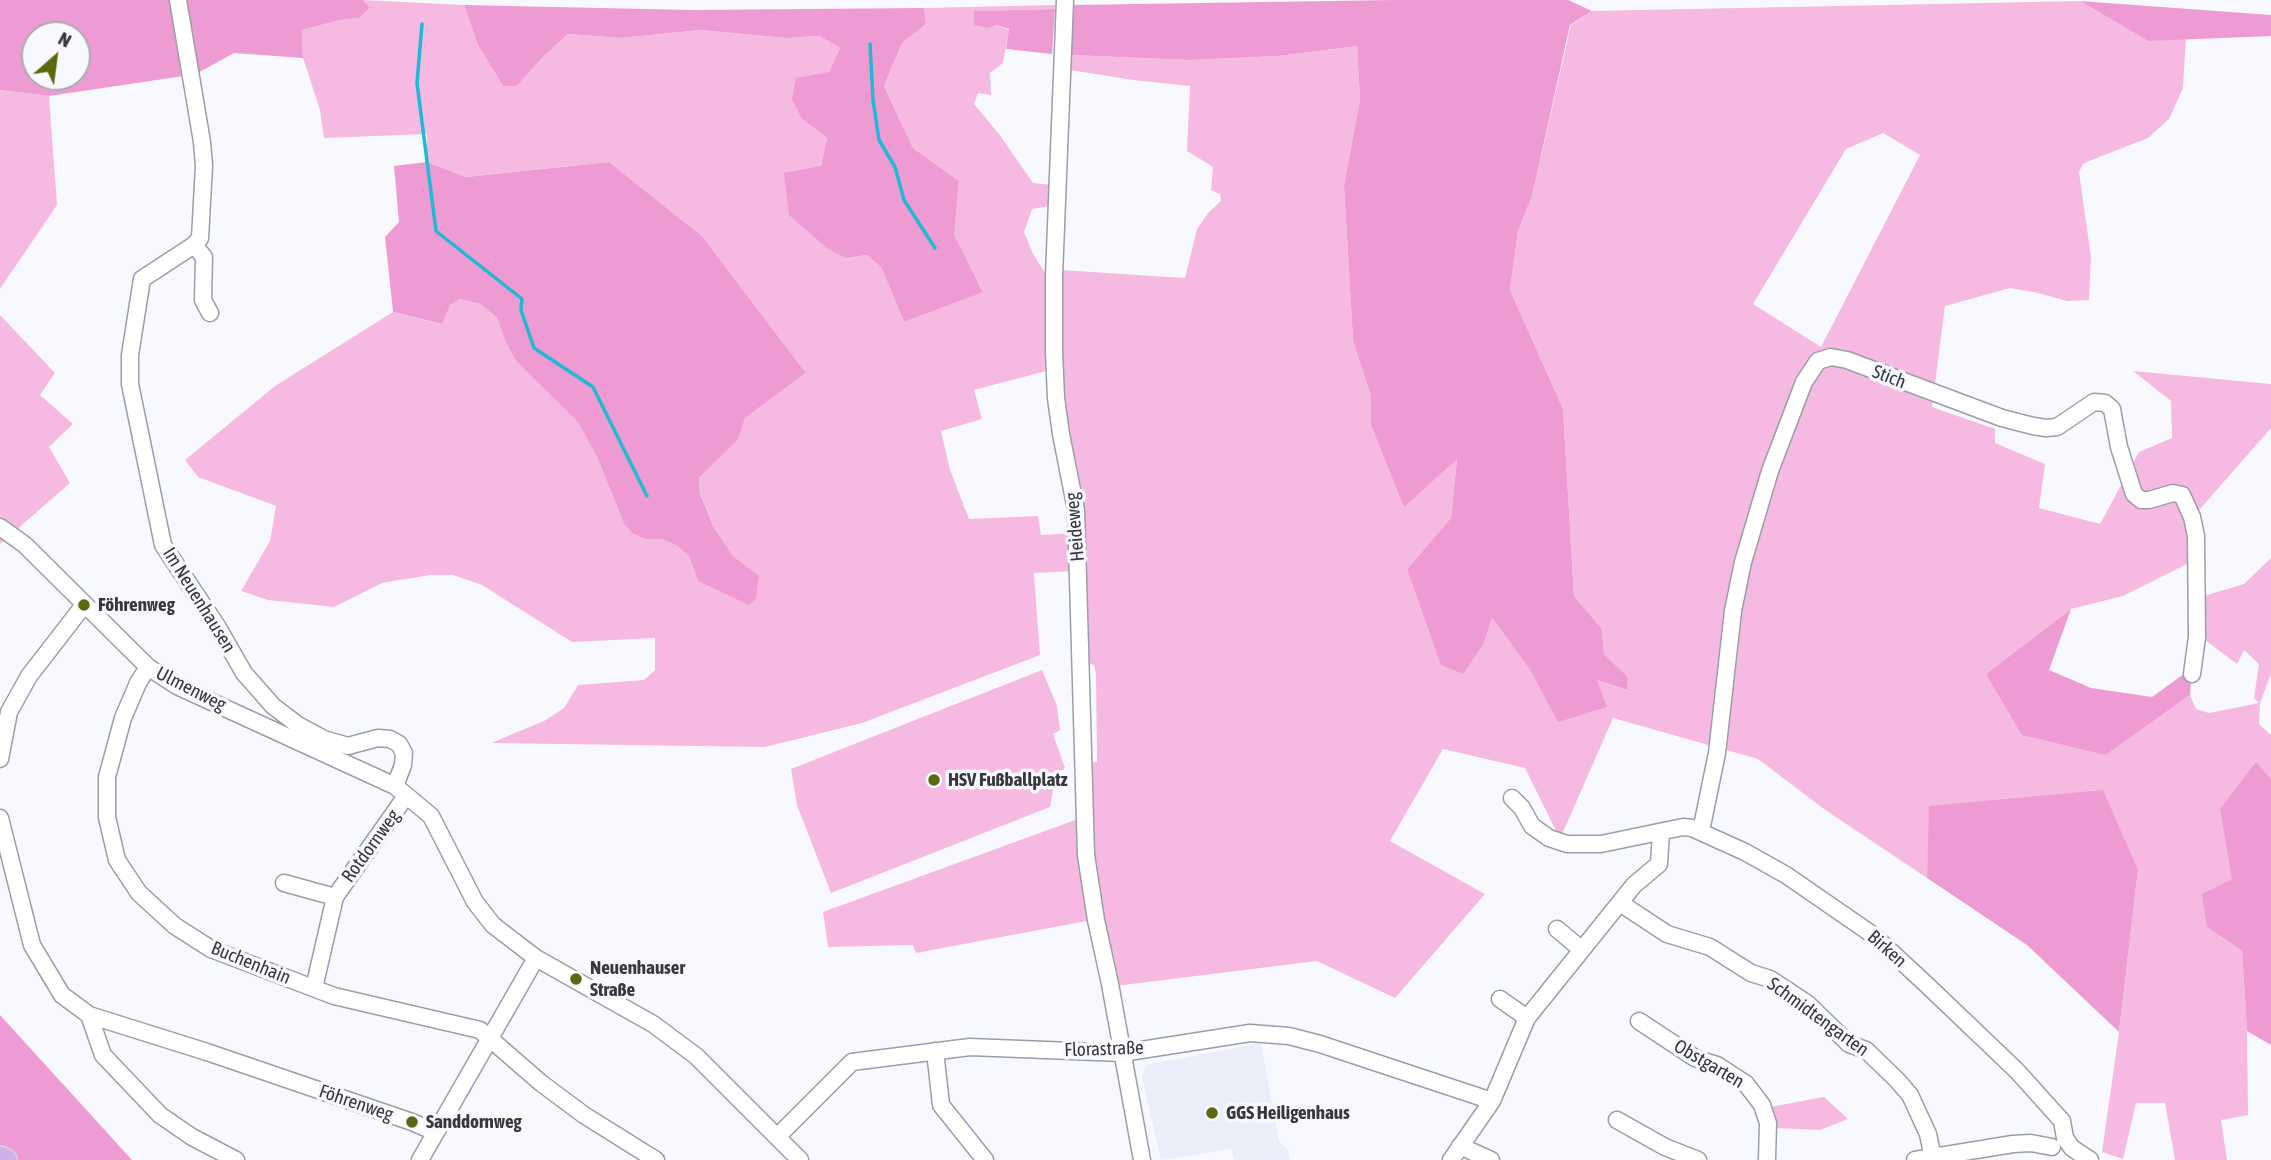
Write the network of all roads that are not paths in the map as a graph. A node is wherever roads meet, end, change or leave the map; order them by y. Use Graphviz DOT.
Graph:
graph roads {
  1 [pos="178,0"];
  2 [pos="1065,0"];
  3 [pos="194,245"];
  4 [pos="210,313"];
  5 [pos="0,527"];
  6 [pos="85,605"];
  7 [pos="148,667"];
  8 [pos="2192,674"];
  9 [pos="0,759"];
  10 [pos="401,791"];
  11 [pos="1512,798"];
  12 [pos="0,818"];
  13 [pos="1701,831"];
  14 [pos="1661,833"];
  15 [pos="284,883"];
  16 [pos="335,897"];
  17 [pos="1620,903"];
  18 [pos="1557,929"];
  19 [pos="1582,950"];
  20 [pos="536,958"];
  21 [pos="314,988"];
  22 [pos="1500,999"];
  23 [pos="89,1015"];
  24 [pos="1527,1018"];
  25 [pos="1639,1021"];
  26 [pos="489,1037"];
  27 [pos="935,1051"];
  28 [pos="1122,1053"];
  29 [pos="1492,1101"];
  30 [pos="1617,1120"];
  31 [pos="435,1132"];
  32 [pos="778,1136"];
  33 [pos="1461,1146"];
  34 [pos="2064,1146"];
  35 [pos="0,1157"];
  36 [pos="1933,1158"];
  37 [pos="6,1160"];
  38 [pos="236,1160"];
  39 [pos="420,1160"];
  40 [pos="656,1160"];
  41 [pos="800,1160"];
  42 [pos="985,1160"];
  43 [pos="1142,1160"];
  44 [pos="1451,1160"];
  45 [pos="1491,1160"];
  46 [pos="1698,1160"];
  47 [pos="1767,1160"];
  48 [pos="1915,1160"];
  49 [pos="2090,1160"];
  1 -- 3 [label="street"];
  2 -- 28 [label="street, Heideweg"];
  3 -- 4 [label="street"];
  3 -- 10 [label="street, Im Neuenhausen"];
  5 -- 6 [label="street, Ulmenweg"];
  6 -- 7 [label="street, Ulmenweg"];
  6 -- 9 [label="street"];
  7 -- 10 [label="street, Ulmenweg"];
  7 -- 21 [label="street, Buchenhain"];
  8 -- 13 [label="street, Stich"];
  10 -- 16 [label="street, Rotdornweg"];
  10 -- 20 [label="street"];
  11 -- 14 [label="street, Birken"];
  12 -- 23 [label="street, Föhrenweg"];
  13 -- 14 [label="street, Birken"];
  13 -- 34 [label="street, Birken"];
  14 -- 17 [label="street"];
  15 -- 16 [label="street, Rotdornweg"];
  16 -- 21 [label="street, Rotdornweg"];
  17 -- 19 [label="street"];
  17 -- 36 [label="street, Schmidtengarten"];
  18 -- 19 [label="street"];
  19 -- 24 [label="street"];
  20 -- 26 [label="street"];
  20 -- 32 [label="street"];
  21 -- 26 [label="street, Buchenhain"];
  22 -- 24 [label="street"];
  23 -- 31 [label="street, Föhrenweg"];
  23 -- 38 [label="street"];
  24 -- 29 [label="street"];
  25 -- 47 [label="street, Obstgarten"];
  26 -- 31 [label="street"];
  26 -- 40 [label="street, Buchenhain"];
  27 -- 28 [label="street, Florastraße"];
  27 -- 32 [label="street, Florastraße"];
  27 -- 42 [label="street"];
  28 -- 29 [label="street, Florastraße"];
  28 -- 43 [label="street, Heideweg"];
  29 -- 33 [label="street"];
  30 -- 46 [label="street"];
  31 -- 39 [label="street"];
  32 -- 41 [label="street"];
  33 -- 44 [label="street"];
  33 -- 45 [label="street"];
  34 -- 36 [label="street"];
  34 -- 49 [label="street"];
  35 -- 37 [label="main road"];
  36 -- 48 [label="street"];
}
